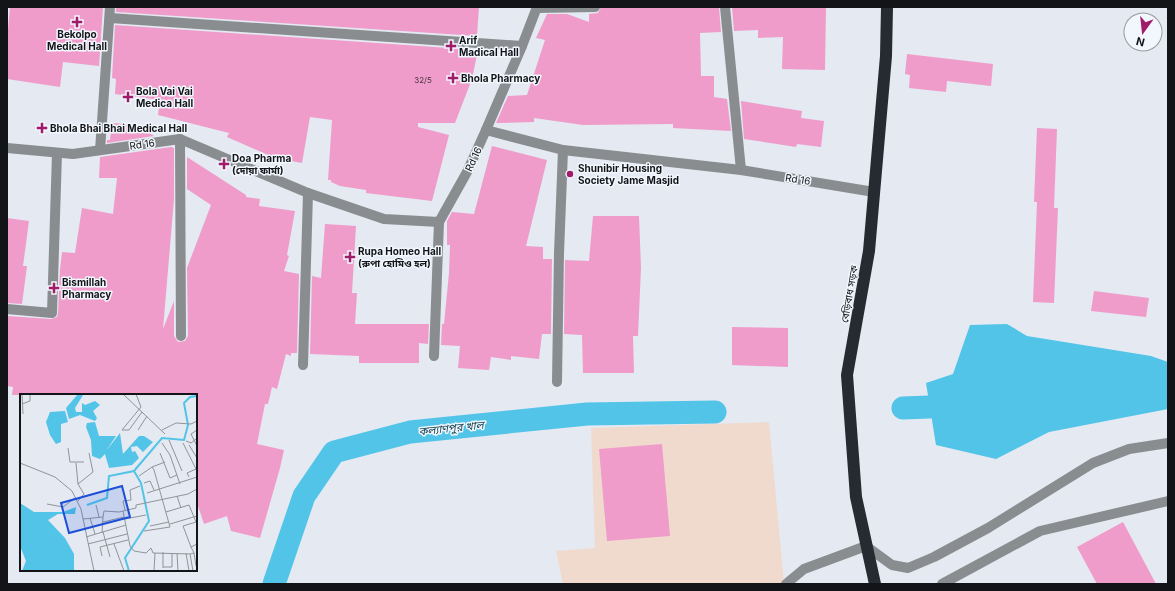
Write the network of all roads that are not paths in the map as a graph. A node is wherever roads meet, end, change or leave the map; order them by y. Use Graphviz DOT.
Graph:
graph roads {
  1 [pos="110,7"];
  2 [pos="537,7"];
  3 [pos="595,7"];
  4 [pos="725,7"];
  5 [pos="887,7"];
  6 [pos="110,18"];
  7 [pos="522,46"];
  8 [pos="486,130"];
  9 [pos="180,139"];
  10 [pos="7,148"];
  11 [pos="100,150"];
  12 [pos="563,150"];
  13 [pos="57,153"];
  14 [pos="741,170"];
  15 [pos="874,192"];
  16 [pos="308,193"];
  17 [pos="438,222"];
  18 [pos="7,309"];
  19 [pos="181,336"];
  20 [pos="434,356"];
  21 [pos="303,365"];
  22 [pos="557,382"];
  23 [pos="1168,443"];
  24 [pos="1168,501"];
  25 [pos="866,546"];
  26 [pos="786,584"];
  27 [pos="875,584"];
  28 [pos="942,584"];
  1 -- 6 [label="street"];
  2 -- 3 [label="street"];
  2 -- 7 [label="street"];
  4 -- 14 [label="street"];
  5 -- 15 [label="highway, বেড়িবাধ সড়ক"];
  6 -- 7 [label="street"];
  6 -- 11 [label="street"];
  7 -- 8 [label="street"];
  8 -- 12 [label="street, Rd 16"];
  8 -- 17 [label="street, Rd 16"];
  9 -- 11 [label="street, Rd 16"];
  9 -- 16 [label="street"];
  9 -- 19 [label="street"];
  10 -- 13 [label="street, Rd 16"];
  11 -- 13 [label="street, Rd 16"];
  12 -- 14 [label="street, Rd 16"];
  12 -- 22 [label="street"];
  13 -- 18 [label="street"];
  14 -- 15 [label="street, Rd 16"];
  15 -- 25 [label="highway, বেড়িবাধ সড়ক"];
  16 -- 17 [label="street"];
  16 -- 21 [label="street"];
  17 -- 20 [label="street"];
  23 -- 25 [label="street"];
  24 -- 28 [label="street"];
  25 -- 26 [label="street"];
  25 -- 27 [label="highway, বেড়িবাধ সড়ক"];
}
